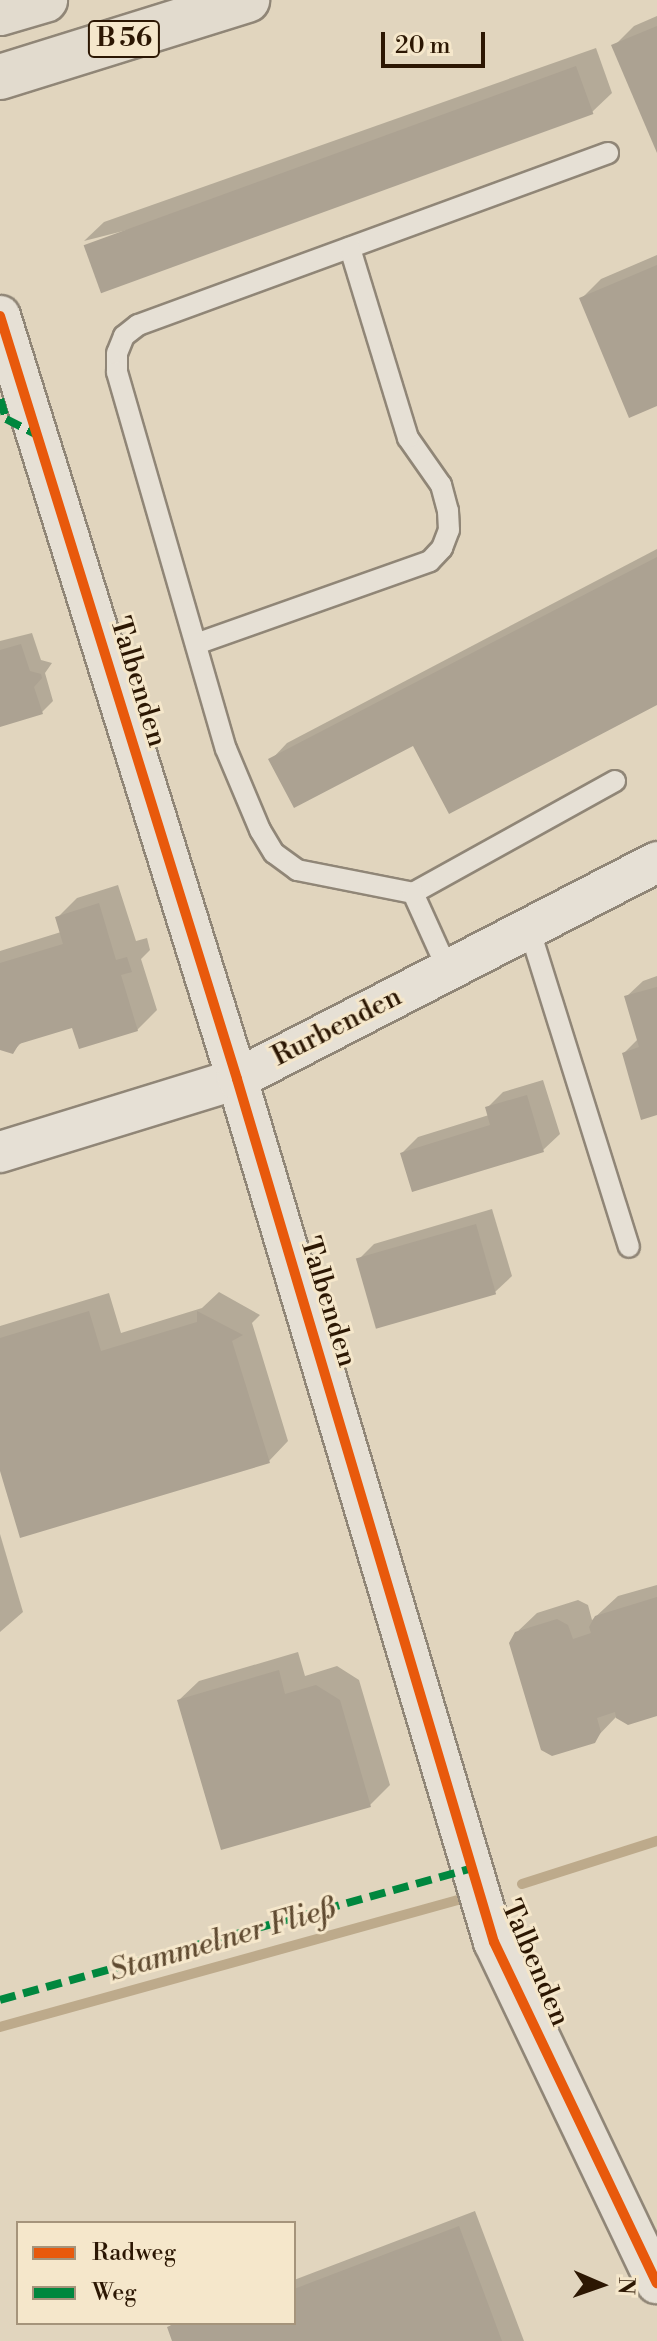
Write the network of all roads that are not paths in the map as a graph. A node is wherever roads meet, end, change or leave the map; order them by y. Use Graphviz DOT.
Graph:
graph roads {
  1 [pos="45,0"];
  2 [pos="247,0"];
  3 [pos="0,13"];
  4 [pos="0,77"];
  5 [pos="608,153"];
  6 [pos="350,248"];
  7 [pos="0,316"];
  8 [pos="196,644"];
  9 [pos="615,781"];
  10 [pos="657,862"];
  11 [pos="413,893"];
  12 [pos="529,928"];
  13 [pos="448,970"];
  14 [pos="237,1079"];
  15 [pos="0,1152"];
  16 [pos="629,1247"];
  17 [pos="657,2283"];
  1 -- 3 [label="main road"];
  2 -- 4 [label="main road, B 56"];
  5 -- 6 [label="lane"];
  6 -- 8 [label="lane"];
  6 -- 8 [label="lane"];
  7 -- 14 [label="street, Talbenden"];
  8 -- 11 [label="lane"];
  9 -- 11 [label="lane"];
  10 -- 12 [label="street, Rurbenden"];
  11 -- 13 [label="lane"];
  12 -- 13 [label="street, Rurbenden"];
  12 -- 16 [label="lane"];
  13 -- 14 [label="street, Rurbenden"];
  14 -- 15 [label="street, Rurbenden"];
  14 -- 17 [label="street, Talbenden"];
}
